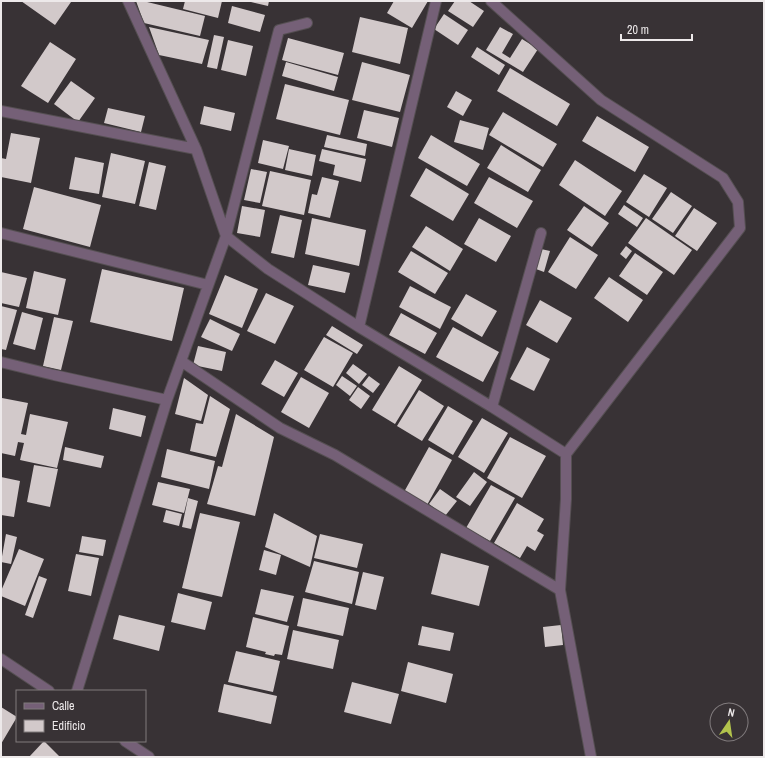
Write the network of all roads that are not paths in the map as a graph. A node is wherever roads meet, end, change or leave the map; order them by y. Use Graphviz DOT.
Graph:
graph roads {
  1 [pos="128,1"];
  2 [pos="436,1"];
  3 [pos="491,1"];
  4 [pos="307,23"];
  5 [pos="1,111"];
  6 [pos="196,149"];
  7 [pos="1,233"];
  8 [pos="541,233"];
  9 [pos="226,236"];
  10 [pos="208,285"];
  11 [pos="359,327"];
  12 [pos="181,361"];
  13 [pos="1,362"];
  14 [pos="167,400"];
  15 [pos="492,407"];
  16 [pos="566,454"];
  17 [pos="560,590"];
  18 [pos="1,659"];
  19 [pos="48,690"];
  20 [pos="77,690"];
  21 [pos="126,742"];
  22 [pos="149,757"];
  23 [pos="591,757"];
  1 -- 6 [label="street"];
  2 -- 11 [label="street"];
  3 -- 16 [label="street"];
  4 -- 9 [label="street"];
  5 -- 6 [label="street"];
  6 -- 9 [label="street"];
  7 -- 10 [label="street"];
  8 -- 15 [label="street"];
  9 -- 10 [label="street"];
  9 -- 11 [label="street"];
  10 -- 12 [label="street"];
  11 -- 15 [label="street"];
  12 -- 14 [label="street"];
  12 -- 17 [label="street"];
  13 -- 14 [label="street"];
  14 -- 20 [label="street"];
  15 -- 16 [label="street"];
  16 -- 17 [label="street"];
  17 -- 23 [label="street"];
  18 -- 19 [label="street"];
  21 -- 22 [label="street"];
}
